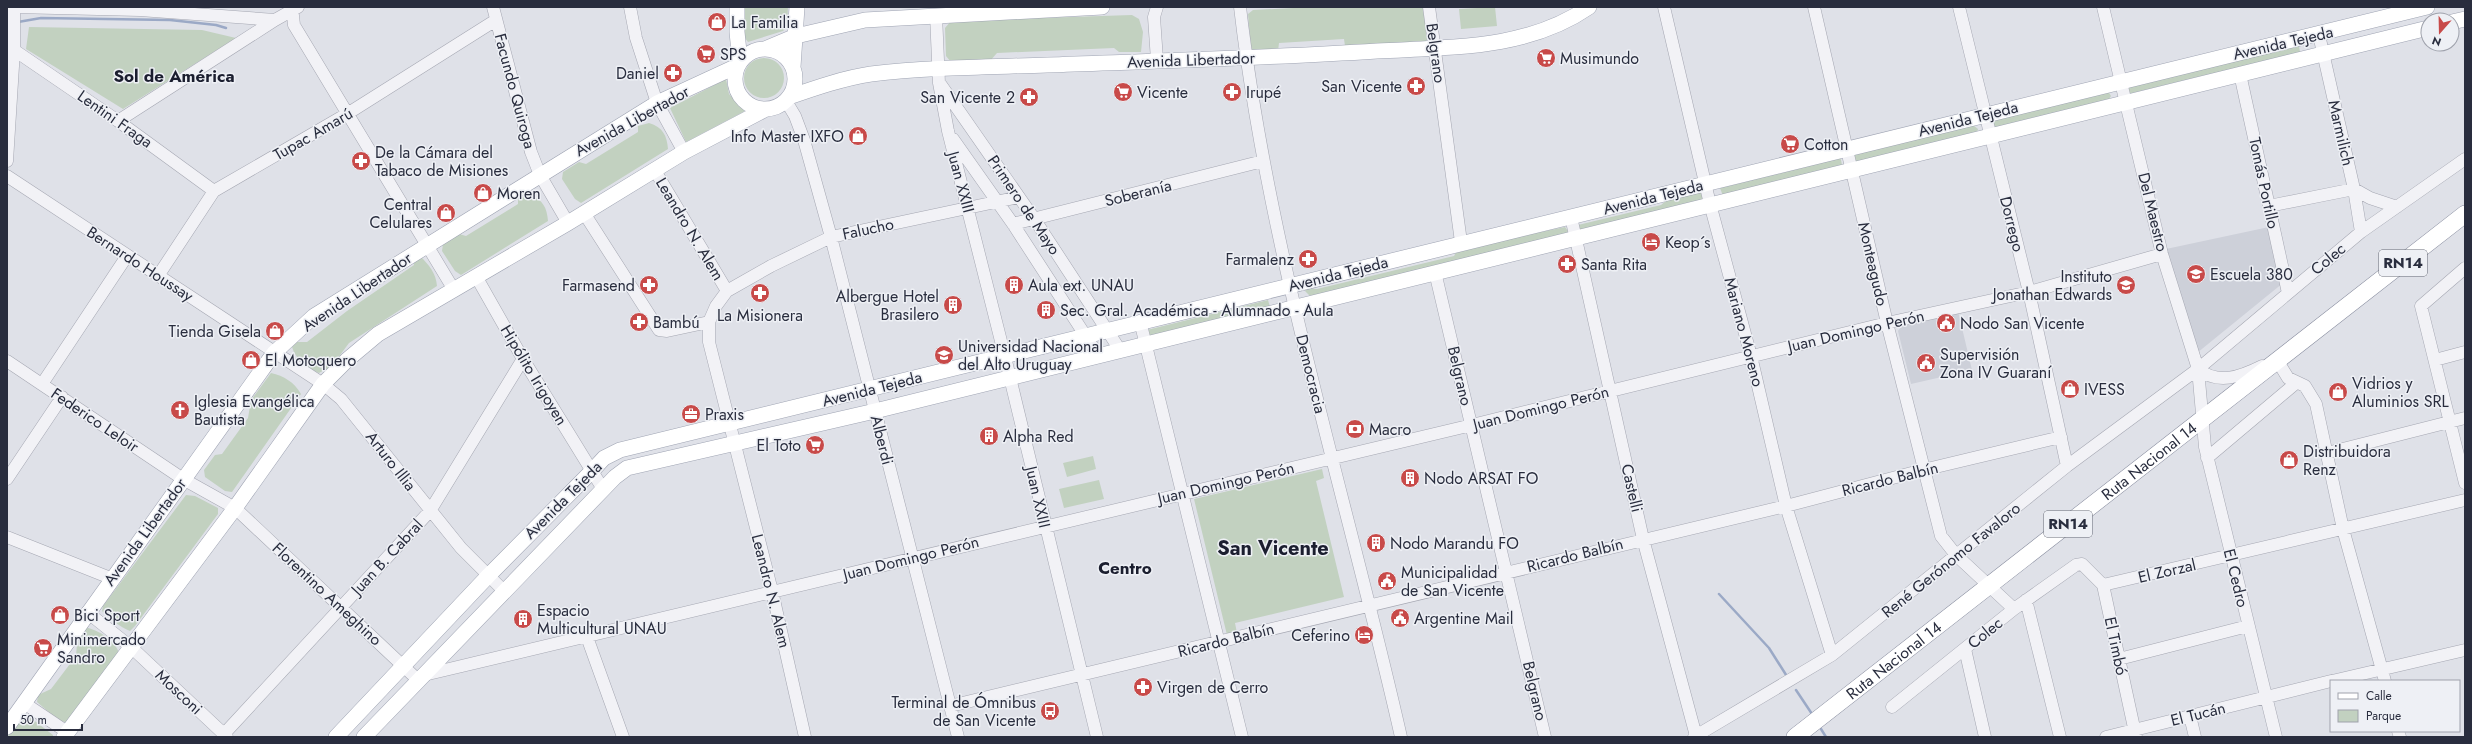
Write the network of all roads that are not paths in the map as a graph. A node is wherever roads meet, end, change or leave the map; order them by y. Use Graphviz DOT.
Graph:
graph roads {
  1 [pos="493,7"];
  2 [pos="630,7"];
  3 [pos="738,7"];
  4 [pos="796,7"];
  5 [pos="1102,7"];
  6 [pos="1157,7"];
  7 [pos="1240,7"];
  8 [pos="1429,7"];
  9 [pos="1589,7"];
  10 [pos="1664,7"];
  11 [pos="1814,7"];
  12 [pos="1959,7"];
  13 [pos="2104,7"];
  14 [pos="2427,7"];
  15 [pos="294,8"];
  16 [pos="959,10"];
  17 [pos="13,13"];
  18 [pos="936,15"];
  19 [pos="275,20"];
  20 [pos="496,20"];
  21 [pos="2420,30"];
  22 [pos="2319,35"];
  23 [pos="796,36"];
  24 [pos="1435,48"];
  25 [pos="764,49"];
  26 [pos="14,50"];
  27 [pos="2323,54"];
  28 [pos="1246,59"];
  29 [pos="1157,60"];
  30 [pos="739,64"];
  31 [pos="792,67"];
  32 [pos="2240,74"];
  33 [pos="939,76"];
  34 [pos="2121,81"];
  35 [pos="787,99"];
  36 [pos="2126,102"];
  37 [pos="657,103"];
  38 [pos="766,109"];
  39 [pos="347,114"];
  40 [pos="1985,116"];
  41 [pos="118,121"];
  42 [pos="948,131"];
  43 [pos="1989,135"];
  44 [pos="1846,148"];
  45 [pos="684,152"];
  46 [pos="2465,159"];
  47 [pos="1262,161"];
  48 [pos="7,162"];
  49 [pos="1851,169"];
  50 [pos="654,170"];
  51 [pos="540,175"];
  52 [pos="7,176"];
  53 [pos="1705,184"];
  54 [pos="2354,189"];
  55 [pos="214,191"];
  56 [pos="1019,197"];
  57 [pos="998,203"];
  58 [pos="1710,204"];
  59 [pos="2269,206"];
  60 [pos="2397,206"];
  61 [pos="968,207"];
  62 [pos="584,213"];
  63 [pos="2465,214"];
  64 [pos="1571,217"];
  65 [pos="1034,220"];
  66 [pos="568,223"];
  67 [pos="1012,224"];
  68 [pos="2361,232"];
  69 [pos="831,237"];
  70 [pos="1576,237"];
  71 [pos="1461,242"];
  72 [pos="427,245"];
  73 [pos="2162,254"];
  74 [pos="127,256"];
  75 [pos="2465,268"];
  76 [pos="1435,272"];
  77 [pos="158,276"];
  78 [pos="477,278"];
  79 [pos="1289,286"];
  80 [pos="454,290"];
  81 [pos="728,291"];
  82 [pos="2029,292"];
  83 [pos="2288,293"];
  84 [pos="1294,307"];
  85 [pos="1140,321"];
  86 [pos="709,322"];
  87 [pos="1887,323"];
  88 [pos="1106,329"];
  89 [pos="1086,334"];
  90 [pos="1146,343"];
  91 [pos="1120,350"];
  92 [pos="2465,352"];
  93 [pos="274,353"];
  94 [pos="1098,355"];
  95 [pos="1751,356"];
  96 [pos="1006,357"];
  97 [pos="523,359"];
  98 [pos="2277,360"];
  99 [pos="2435,360"];
  100 [pos="7,361"];
  101 [pos="2198,369"];
  102 [pos="1009,377"];
  103 [pos="2296,383"];
  104 [pos="42,384"];
  105 [pos="323,384"];
  106 [pos="869,390"];
  107 [pos="1610,391"];
  108 [pos="62,397"];
  109 [pos="875,411"];
  110 [pos="2203,417"];
  111 [pos="2465,418"];
  112 [pos="2450,422"];
  113 [pos="731,424"];
  114 [pos="1472,425"];
  115 [pos="2061,437"];
  116 [pos="735,445"];
  117 [pos="2327,453"];
  118 [pos="1332,458"];
  119 [pos="2207,458"];
  120 [pos="2067,466"];
  121 [pos="1923,470"];
  122 [pos="592,471"];
  123 [pos="7,479"];
  124 [pos="183,479"];
  125 [pos="2465,483"];
  126 [pos="603,489"];
  127 [pos="1183,493"];
  128 [pos="2465,500"];
  129 [pos="1786,506"];
  130 [pos="235,508"];
  131 [pos="430,511"];
  132 [pos="1045,525"];
  133 [pos="2343,528"];
  134 [pos="7,536"];
  135 [pos="1643,539"];
  136 [pos="1956,555"];
  137 [pos="2231,556"];
  138 [pos="912,558"];
  139 [pos="1507,571"];
  140 [pos="489,575"];
  141 [pos="113,579"];
  142 [pos="2103,585"];
  143 [pos="1988,587"];
  144 [pos="503,590"];
  145 [pos="772,591"];
  146 [pos="2026,600"];
  147 [pos="1371,605"];
  148 [pos="341,606"];
  149 [pos="2014,609"];
  150 [pos="87,612"];
  151 [pos="2248,626"];
  152 [pos="587,637"];
  153 [pos="1219,642"];
  154 [pos="131,647"];
  155 [pos="1965,649"];
  156 [pos="2465,650"];
  157 [pos="1832,655"];
  158 [pos="2119,659"];
  159 [pos="402,666"];
  160 [pos="2383,675"];
  161 [pos="1082,676"];
  162 [pos="421,678"];
  163 [pos="2340,680"];
  164 [pos="2330,681"];
  165 [pos="2266,697"];
  166 [pos="24,702"];
  167 [pos="950,706"];
  168 [pos="1892,707"];
  169 [pos="2190,716"];
  170 [pos="7,727"];
  171 [pos="2136,733"];
  172 [pos="65,734"];
  173 [pos="226,735"];
  174 [pos="336,737"];
  175 [pos="364,737"];
  176 [pos="623,737"];
  177 [pos="805,737"];
  178 [pos="958,737"];
  179 [pos="1097,737"];
  180 [pos="1242,737"];
  181 [pos="1401,737"];
  182 [pos="1545,737"];
  183 [pos="1695,737"];
  184 [pos="1795,737"];
  185 [pos="1985,737"];
  186 [pos="2060,737"];
  187 [pos="2106,737"];
  188 [pos="2195,737"];
  189 [pos="2276,737"];
  1 -- 20 [label="street, Facundo Quiroga"];
  2 -- 37 [label="street"];
  3 -- 30 [label="main road"];
  4 -- 23 [label="main road"];
  5 -- 16 [label="main road"];
  6 -- 29 [label="street"];
  7 -- 28 [label="street, Democracia"];
  8 -- 24 [label="street, Belgrano"];
  9 -- 24 [label="main road, Avenida Libertador"];
  10 -- 53 [label="street, Mariano Moreno"];
  11 -- 44 [label="street, Monteagudo"];
  12 -- 40 [label="street, Dorrego"];
  13 -- 34 [label="street, Del Maestro"];
  14 -- 22 [label="main road, Avenida Tejeda"];
  15 -- 19 [label="street"];
  15 -- 39 [label="street"];
  16 -- 18 [label="main road"];
  17 -- 19 [label="street"];
  17 -- 26 [label="street"];
  18 -- 23 [label="main road"];
  18 -- 33 [label="street, Juan XXIII"];
  19 -- 41 [label="street"];
  20 -- 39 [label="street, Tupac Amarú"];
  20 -- 51 [label="street, Facundo Quiroga"];
  21 -- 27 [label="main road, Avenida Tejeda"];
  22 -- 27 [label="street, Marmilich"];
  22 -- 34 [label="main road, Avenida Tejeda"];
  23 -- 25 [label="main road"];
  23 -- 31 [label="main road"];
  24 -- 28 [label="main road, Avenida Libertador"];
  24 -- 71 [label="street, Belgrano"];
  25 -- 30 [label="main road"];
  25 -- 31 [label="main road"];
  26 -- 41 [label="street, Lentini Fraga"];
  26 -- 48 [label="street"];
  27 -- 32 [label="main road, Avenida Tejeda"];
  27 -- 54 [label="street, Marmilich"];
  28 -- 29 [label="main road, Avenida Libertador"];
  28 -- 47 [label="street, Democracia"];
  29 -- 33 [label="main road, Avenida Libertador"];
  30 -- 37 [label="main road, Avenida Libertador"];
  30 -- 38 [label="main road"];
  31 -- 35 [label="main road"];
  32 -- 36 [label="main road, Avenida Tejeda"];
  32 -- 59 [label="street, Tomás Portillo"];
  33 -- 35 [label="main road, Avenida Libertador"];
  33 -- 42 [label="street, Juan XXIII"];
  33 -- 56 [label="street, Primero de Mayo"];
  34 -- 36 [label="street, Del Maestro"];
  34 -- 40 [label="main road, Avenida Tejeda"];
  35 -- 38 [label="main road"];
  35 -- 69 [label="street, Alberdi"];
  36 -- 43 [label="main road, Avenida Tejeda"];
  36 -- 73 [label="street, Del Maestro"];
  37 -- 45 [label="street"];
  37 -- 51 [label="main road, Avenida Libertador"];
  38 -- 45 [label="main road"];
  39 -- 55 [label="street, Tupac Amarú"];
  39 -- 72 [label="street"];
  40 -- 43 [label="street, Dorrego"];
  40 -- 44 [label="main road, Avenida Tejeda"];
  41 -- 55 [label="street, Lentini Fraga"];
  42 -- 57 [label="street, Primero de Mayo"];
  42 -- 61 [label="street, Juan XXIII"];
  43 -- 49 [label="main road, Avenida Tejeda"];
  43 -- 82 [label="street, Dorrego"];
  44 -- 49 [label="street, Monteagudo"];
  44 -- 53 [label="main road, Avenida Tejeda"];
  45 -- 50 [label="main road"];
  46 -- 60 [label="street, Colec"];
  47 -- 65 [label="street, Soberanía"];
  47 -- 79 [label="street, Democracia"];
  49 -- 58 [label="main road, Avenida Tejeda"];
  49 -- 87 [label="street, Monteagudo"];
  50 -- 62 [label="main road"];
  50 -- 81 [label="street, Leandro N. Alem"];
  51 -- 66 [label="street, Facundo Quiroga"];
  51 -- 72 [label="main road, Avenida Libertador"];
  52 -- 74 [label="street, Bernardo Houssay"];
  53 -- 58 [label="street, Mariano Moreno"];
  53 -- 64 [label="main road, Avenida Tejeda"];
  54 -- 59 [label="street"];
  54 -- 60 [label="street"];
  54 -- 68 [label="street, Marmilich"];
  55 -- 77 [label="street, Tupac Amarú"];
  56 -- 57 [label="street, Falucho"];
  56 -- 65 [label="street, Primero de Mayo"];
  57 -- 61 [label="street, Falucho"];
  57 -- 67 [label="street, Primero de Mayo"];
  58 -- 70 [label="main road, Avenida Tejeda"];
  58 -- 95 [label="street, Mariano Moreno"];
  59 -- 83 [label="street, Tomás Portillo"];
  60 -- 68 [label="street, Colec"];
  61 -- 69 [label="street, Falucho"];
  61 -- 96 [label="street, Juan XXIII"];
  62 -- 66 [label="main road"];
  62 -- 86 [label="street"];
  63 -- 98 [label="highway, Ruta Nacional 14 / RN14"];
  64 -- 70 [label="street, Castelli"];
  64 -- 71 [label="main road, Avenida Tejeda"];
  65 -- 67 [label="street, Soberanía"];
  65 -- 88 [label="street, Primero de Mayo"];
  66 -- 78 [label="main road"];
  67 -- 89 [label="street, Primero de Mayo"];
  68 -- 83 [label="street, Colec"];
  69 -- 81 [label="street, Falucho"];
  69 -- 106 [label="street, Alberdi"];
  70 -- 76 [label="main road, Avenida Tejeda"];
  70 -- 107 [label="street, Castelli"];
  71 -- 79 [label="main road, Avenida Tejeda"];
  72 -- 80 [label="street"];
  72 -- 93 [label="main road, Avenida Libertador"];
  73 -- 82 [label="street, Juan Domingo Perón"];
  73 -- 101 [label="street, Del Maestro"];
  74 -- 77 [label="street, Bernardo Houssay"];
  74 -- 104 [label="street"];
  75 -- 99 [label="street"];
  76 -- 84 [label="main road, Avenida Tejeda"];
  76 -- 114 [label="street, Belgrano"];
  77 -- 93 [label="street, Bernardo Houssay"];
  78 -- 80 [label="main road"];
  78 -- 97 [label="street, Hipólito Irigoyen"];
  79 -- 84 [label="street, Democracia"];
  79 -- 85 [label="main road, Avenida Tejeda"];
  80 -- 105 [label="main road"];
  81 -- 86 [label="street, Leandro N. Alem"];
  82 -- 87 [label="street, Juan Domingo Perón"];
  82 -- 115 [label="street, Dorrego"];
  83 -- 101 [label="street, Colec"];
  84 -- 90 [label="main road, Avenida Tejeda"];
  84 -- 118 [label="street, Democracia"];
  85 -- 88 [label="main road, Avenida Tejeda"];
  85 -- 90 [label="street"];
  86 -- 113 [label="street, Leandro N. Alem"];
  87 -- 95 [label="street, Juan Domingo Perón"];
  87 -- 121 [label="street, Monteagudo"];
  88 -- 89 [label="main road, Avenida Tejeda"];
  88 -- 91 [label="street, Primero de Mayo"];
  89 -- 94 [label="street, Primero de Mayo"];
  89 -- 96 [label="main road, Avenida Tejeda"];
  90 -- 91 [label="main road, Avenida Tejeda"];
  90 -- 127 [label="street"];
  91 -- 94 [label="main road, Avenida Tejeda"];
  92 -- 99 [label="street"];
  93 -- 105 [label="street, Bernardo Houssay"];
  93 -- 124 [label="main road, Avenida Libertador"];
  94 -- 102 [label="main road, Avenida Tejeda"];
  95 -- 107 [label="street, Juan Domingo Perón"];
  95 -- 129 [label="street, Mariano Moreno"];
  96 -- 102 [label="street, Juan XXIII"];
  96 -- 106 [label="main road, Avenida Tejeda"];
  97 -- 122 [label="street, Hipólito Irigoyen"];
  97 -- 131 [label="street, Juan B. Cabral"];
  98 -- 101 [label="street"];
  98 -- 103 [label="street"];
  98 -- 110 [label="highway, Ruta Nacional 14 / RN14"];
  99 -- 112 [label="street"];
  100 -- 104 [label="street, Federico Leloir"];
  101 -- 110 [label="street, Del Maestro"];
  101 -- 120 [label="street, René Gerónomo Favaloro"];
  102 -- 109 [label="main road, Avenida Tejeda"];
  102 -- 132 [label="street, Juan XXIII"];
  103 -- 117 [label="street"];
  103 -- 119 [label="street"];
  104 -- 108 [label="street, Federico Leloir"];
  105 -- 130 [label="main road"];
  105 -- 131 [label="street, Arturo Illia"];
  106 -- 109 [label="street, Alberdi"];
  106 -- 113 [label="main road, Avenida Tejeda"];
  107 -- 114 [label="street, Juan Domingo Perón"];
  107 -- 135 [label="street, Castelli"];
  108 -- 123 [label="street"];
  108 -- 124 [label="street, Federico Leloir"];
  109 -- 116 [label="main road, Avenida Tejeda"];
  109 -- 138 [label="street, Alberdi"];
  110 -- 119 [label="street, El Cedro"];
  110 -- 143 [label="highway, Ruta Nacional 14 / RN14"];
  111 -- 112 [label="street"];
  112 -- 117 [label="street"];
  112 -- 125 [label="street"];
  113 -- 116 [label="street, Leandro N. Alem"];
  113 -- 122 [label="main road, Avenida Tejeda"];
  114 -- 118 [label="street, Juan Domingo Perón"];
  114 -- 139 [label="street, Belgrano"];
  115 -- 120 [label="street, Dorrego"];
  115 -- 121 [label="street, Ricardo Balbín"];
  116 -- 126 [label="main road, Avenida Tejeda"];
  116 -- 145 [label="street, Leandro N. Alem"];
  117 -- 133 [label="street"];
  118 -- 127 [label="street, Juan Domingo Perón"];
  118 -- 147 [label="street, Democracia"];
  119 -- 137 [label="street, El Cedro"];
  120 -- 136 [label="street, René Gerónomo Favaloro"];
  121 -- 129 [label="street, Ricardo Balbín"];
  121 -- 136 [label="street, Monteagudo"];
  122 -- 126 [label="street, Hipólito Irigoyen"];
  122 -- 140 [label="main road, Avenida Tejeda"];
  124 -- 130 [label="street, Federico Leloir"];
  124 -- 141 [label="main road, Avenida Libertador"];
  126 -- 144 [label="main road, Avenida Tejeda"];
  127 -- 132 [label="street, Juan Domingo Perón"];
  127 -- 153 [label="street"];
  128 -- 133 [label="street, El Zorzal"];
  129 -- 135 [label="street, Ricardo Balbín"];
  129 -- 157 [label="street, Mariano Moreno"];
  130 -- 148 [label="street, Florentino Ameghino"];
  130 -- 154 [label="main road"];
  131 -- 140 [label="street, Arturo Illia"];
  131 -- 148 [label="street, Juan B. Cabral"];
  132 -- 138 [label="street, Juan Domingo Perón"];
  132 -- 161 [label="street, Juan XXIII"];
  133 -- 137 [label="street, El Zorzal"];
  133 -- 160 [label="street"];
  134 -- 141 [label="street"];
  135 -- 139 [label="street, Ricardo Balbín"];
  135 -- 183 [label="street, Castelli"];
  136 -- 143 [label="street, Monteagudo"];
  136 -- 157 [label="street, René Gerónomo Favaloro"];
  137 -- 142 [label="street, El Zorzal"];
  137 -- 151 [label="street, El Cedro"];
  138 -- 145 [label="street, Juan Domingo Perón"];
  138 -- 167 [label="street, Alberdi"];
  139 -- 147 [label="street, Ricardo Balbín"];
  139 -- 182 [label="street, Belgrano"];
  140 -- 144 [label="street, Arturo Illia"];
  140 -- 159 [label="main road, Avenida Tejeda"];
  141 -- 150 [label="main road, Avenida Libertador"];
  142 -- 146 [label="street, Colec"];
  142 -- 158 [label="street, El Timbó"];
  143 -- 149 [label="street, Monteagudo"];
  143 -- 184 [label="highway, Ruta Nacional 14 / RN14"];
  144 -- 162 [label="main road, Avenida Tejeda"];
  145 -- 152 [label="street, Juan Domingo Perón"];
  145 -- 177 [label="street, Leandro N. Alem"];
  146 -- 149 [label="street, Colec"];
  146 -- 186 [label="street"];
  147 -- 153 [label="street, Ricardo Balbín"];
  147 -- 181 [label="street, Democracia"];
  148 -- 159 [label="street, Florentino Ameghino"];
  148 -- 173 [label="street, Juan B. Cabral"];
  149 -- 155 [label="street, Colec"];
  150 -- 154 [label="street, Mosconi"];
  150 -- 166 [label="main road, Avenida Libertador"];
  151 -- 158 [label="street"];
  151 -- 165 [label="street, El Cedro"];
  152 -- 162 [label="street, Juan Domingo Perón"];
  152 -- 176 [label="street"];
  153 -- 161 [label="street, Ricardo Balbín"];
  153 -- 180 [label="street"];
  154 -- 172 [label="main road"];
  154 -- 173 [label="street, Mosconi"];
  155 -- 168 [label="street, Colec"];
  155 -- 185 [label="street"];
  156 -- 160 [label="street, El Tucán"];
  157 -- 183 [label="street, René Gerónomo Favaloro"];
  158 -- 171 [label="street, El Timbó"];
  159 -- 162 [label="street, Florentino Ameghino"];
  159 -- 174 [label="main road, Avenida Tejeda"];
  160 -- 163 [label="street, El Tucán"];
  161 -- 167 [label="street, Ricardo Balbín"];
  161 -- 179 [label="street, Juan XXIII"];
  162 -- 175 [label="main road, Avenida Tejeda"];
  164 -- 165 [label="street, El Tucán"];
  165 -- 169 [label="street, El Tucán"];
  165 -- 189 [label="street, El Cedro"];
  166 -- 170 [label="main road, Avenida Libertador"];
  166 -- 172 [label="street"];
  167 -- 178 [label="street, Alberdi"];
  169 -- 171 [label="street, El Tucán"];
  169 -- 188 [label="street"];
  171 -- 187 [label="street, El Tucán"];
}
